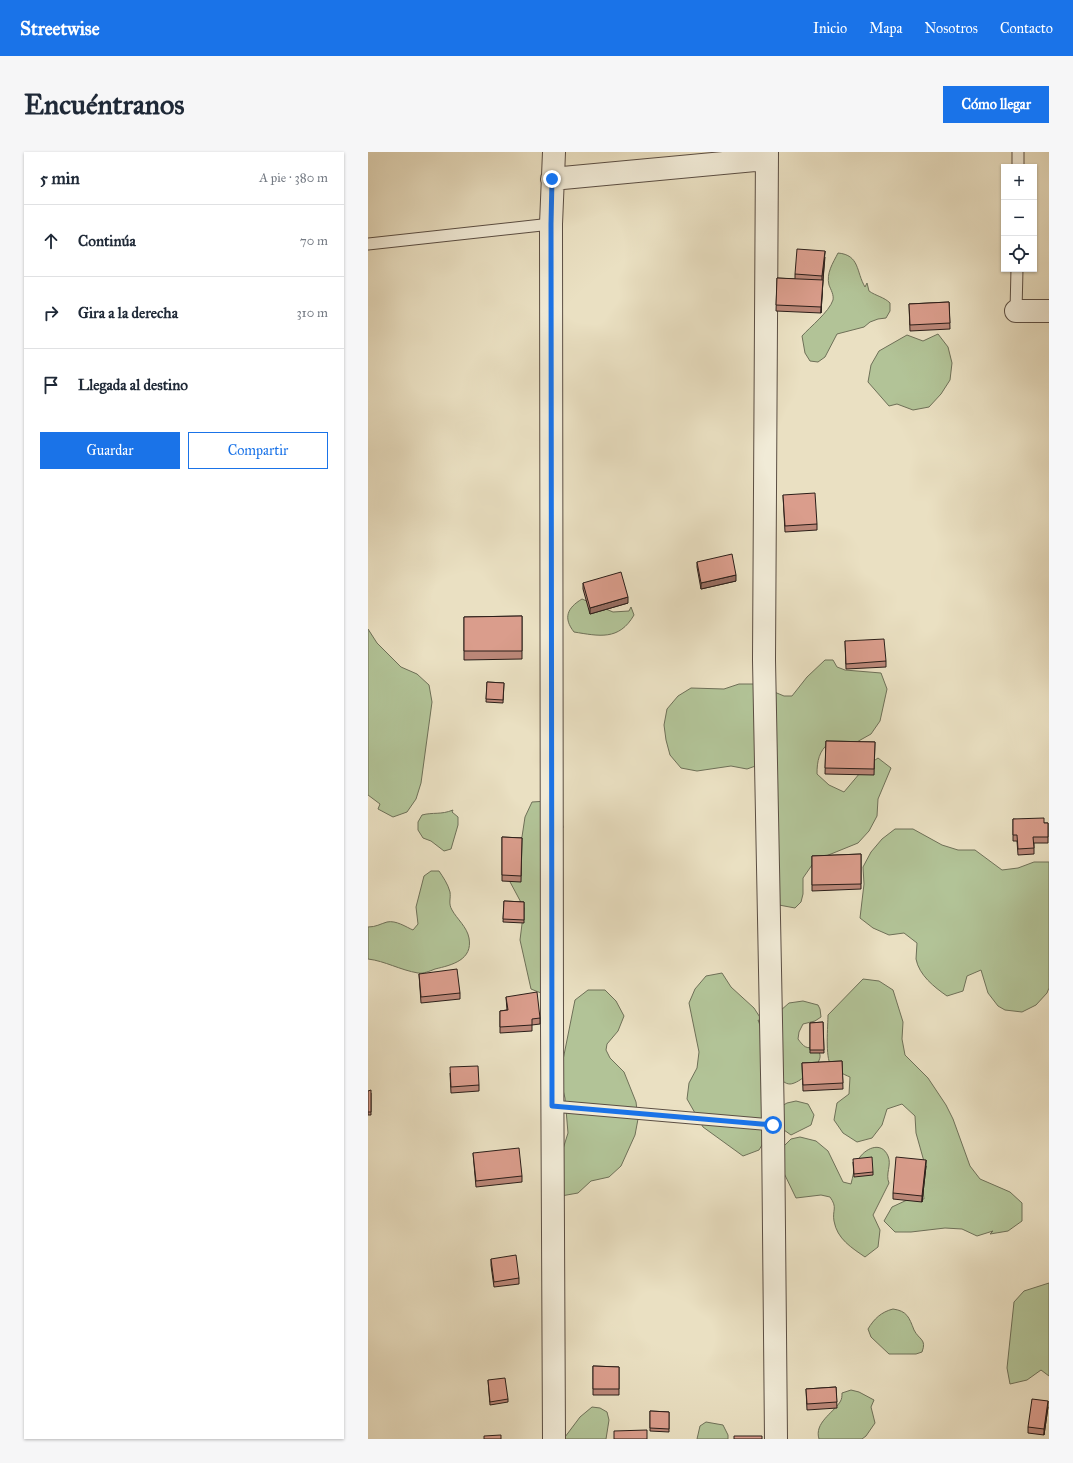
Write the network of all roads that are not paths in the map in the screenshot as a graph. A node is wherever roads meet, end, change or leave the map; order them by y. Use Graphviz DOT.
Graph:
graph roads {
  1 [pos="554,152"];
  2 [pos="1018,152"];
  3 [pos="767,156"];
  4 [pos="1018,164"];
  5 [pos="552,179"];
  6 [pos="551,224"];
  7 [pos="368,244"];
  8 [pos="1016,272"];
  9 [pos="1016,311"];
  10 [pos="1049,311"];
  11 [pos="552,1106"];
  12 [pos="773,1125"];
  13 [pos="554,1439"];
  14 [pos="776,1439"];
  1 -- 5 [label="street"];
  2 -- 4 [label="lane"];
  3 -- 5 [label="street"];
  3 -- 12 [label="street"];
  5 -- 6 [label="street"];
  6 -- 7 [label="lane"];
  6 -- 11 [label="street"];
  8 -- 9 [label="lane"];
  9 -- 10 [label="street"];
  11 -- 12 [label="lane"];
  11 -- 13 [label="street"];
  12 -- 14 [label="street"];
}
